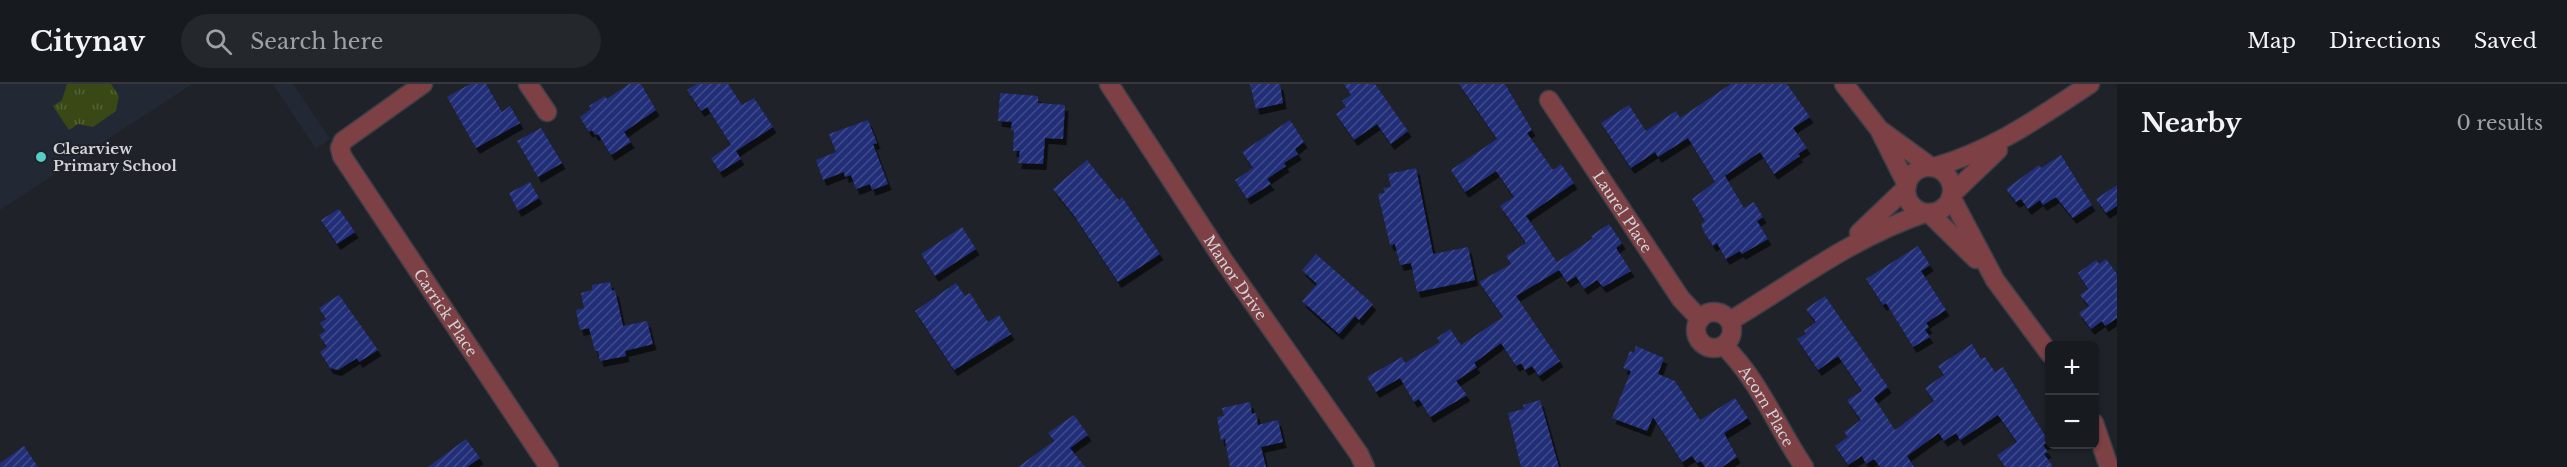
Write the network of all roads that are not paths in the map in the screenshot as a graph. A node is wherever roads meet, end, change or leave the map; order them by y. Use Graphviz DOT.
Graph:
graph roads {
  1 [pos="423,84"];
  2 [pos="528,84"];
  3 [pos="1108,84"];
  4 [pos="1845,84"];
  5 [pos="2090,84"];
  6 [pos="1549,100"];
  7 [pos="547,112"];
  8 [pos="1879,129"];
  9 [pos="2022,129"];
  10 [pos="1933,167"];
  11 [pos="1907,187"];
  12 [pos="1952,195"];
  13 [pos="1927,213"];
  14 [pos="1834,254"];
  15 [pos="1995,280"];
  16 [pos="1700,319"];
  17 [pos="1730,321"];
  18 [pos="1724,346"];
  19 [pos="2045,349"];
  20 [pos="2099,438"];
  21 [pos="549,467"];
  22 [pos="1365,467"];
  23 [pos="1804,467"];
  24 [pos="2109,467"];
  1 -- 21 [label="street, Carrick Place"];
  2 -- 7 [label="street"];
  3 -- 22 [label="street, Manor Drive"];
  4 -- 8 [label="street"];
  5 -- 9 [label="street"];
  6 -- 16 [label="street, Laurel Place"];
  8 -- 10 [label="street"];
  8 -- 11 [label="street"];
  9 -- 10 [label="street"];
  9 -- 12 [label="street"];
  10 -- 11 [label="street"];
  10 -- 12 [label="street"];
  11 -- 13 [label="street"];
  11 -- 14 [label="street"];
  12 -- 13 [label="street"];
  12 -- 15 [label="street"];
  13 -- 14 [label="street"];
  13 -- 15 [label="street"];
  14 -- 17 [label="street"];
  15 -- 19 [label="street"];
  16 -- 17 [label="street"];
  16 -- 18 [label="street"];
  17 -- 18 [label="street"];
  18 -- 23 [label="street, Acorn Place"];
  20 -- 24 [label="street"];
}
